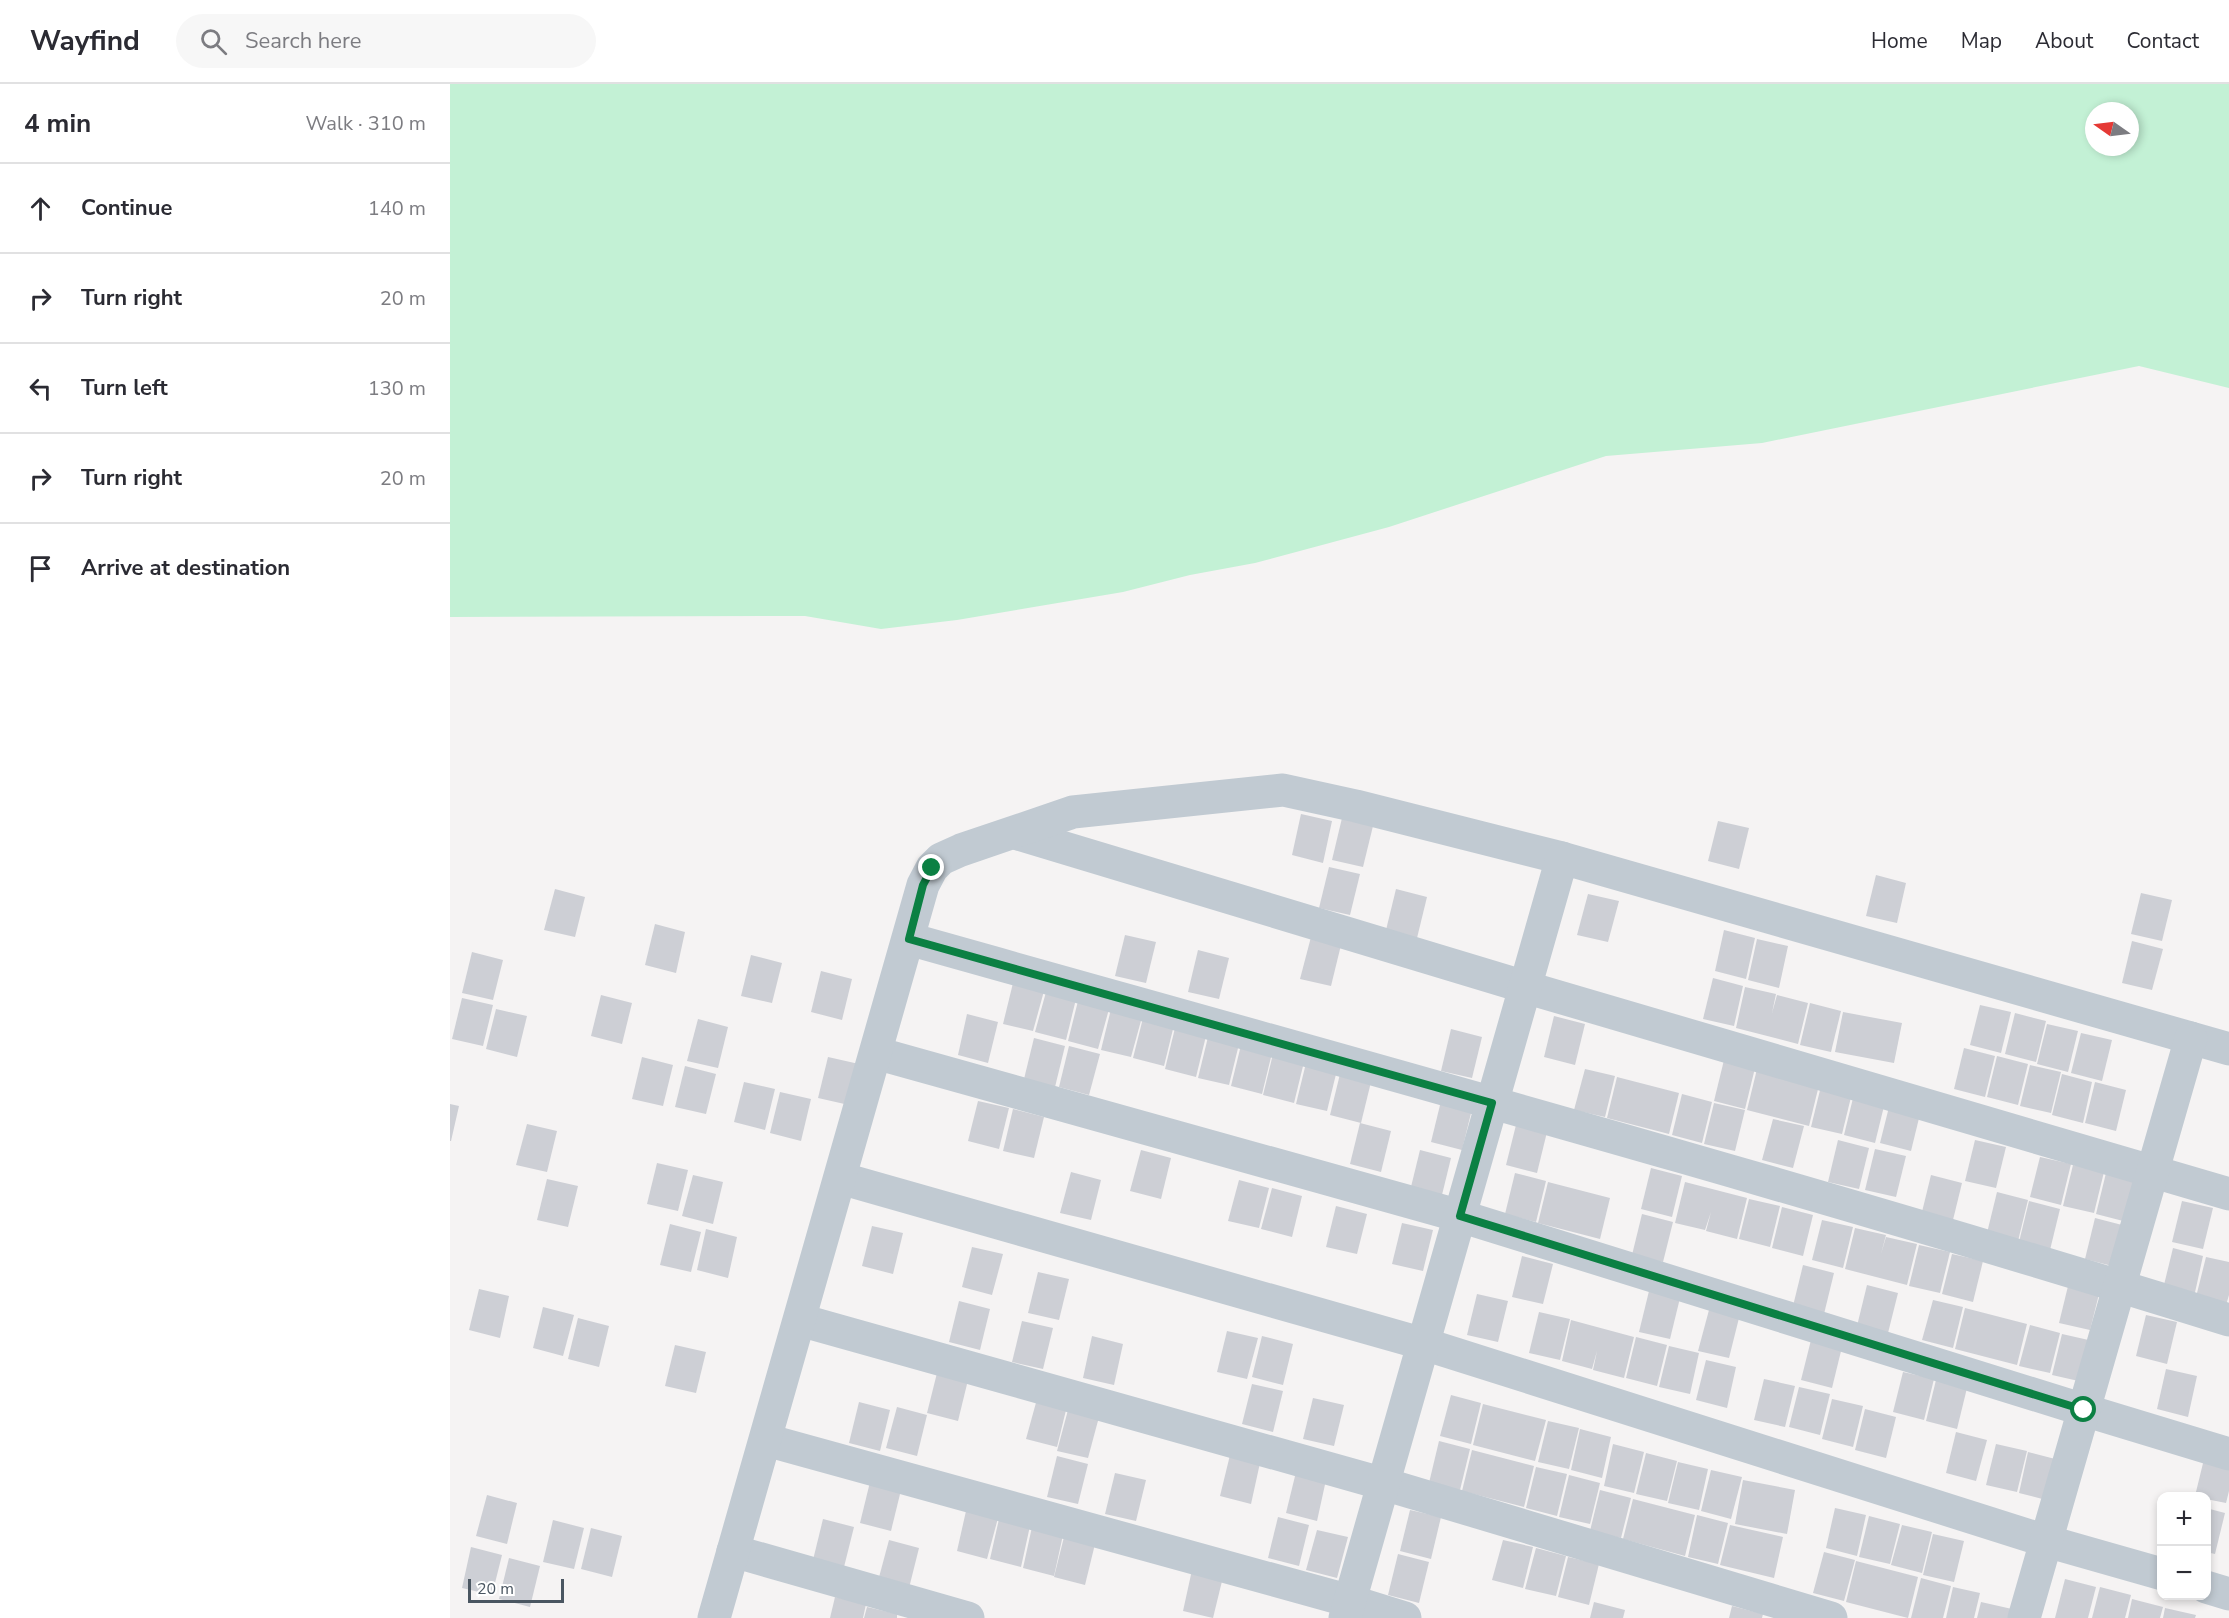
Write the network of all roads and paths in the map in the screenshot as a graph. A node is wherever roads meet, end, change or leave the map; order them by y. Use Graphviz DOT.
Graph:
graph roads {
  1 [pos="1015,833"];
  2 [pos="1562,858"];
  3 [pos="909,939"];
  4 [pos="1525,987"];
  5 [pos="2191,1038"];
  6 [pos="2229,1049"];
  7 [pos="876,1053"];
  8 [pos="1492,1103"];
  9 [pos="2153,1172"];
  10 [pos="840,1178"];
  11 [pos="2229,1194"];
  12 [pos="1460,1216"];
  13 [pos="2120,1286"];
  14 [pos="800,1320"];
  15 [pos="2229,1320"];
  16 [pos="1424,1344"];
  17 [pos="2084,1410"];
  18 [pos="765,1440"];
  19 [pos="2229,1454"];
  20 [pos="1384,1484"];
  21 [pos="2046,1541"];
  22 [pos="733,1551"];
  23 [pos="2157,1573"];
  24 [pos="2211,1589"];
  25 [pos="2229,1594"];
  26 [pos="1347,1609"];
  27 [pos="714,1618"];
  28 [pos="968,1618"];
  29 [pos="1405,1618"];
  30 [pos="1831,1618"];
  31 [pos="2024,1618"];
  1 -- 2 [label="street"];
  1 -- 3 [label="street"];
  1 -- 4 [label="street"];
  2 -- 4 [label="street"];
  2 -- 5 [label="street"];
  3 -- 7 [label="street"];
  3 -- 8 [label="street"];
  4 -- 8 [label="street"];
  4 -- 9 [label="street"];
  5 -- 6 [label="street"];
  5 -- 9 [label="street"];
  7 -- 10 [label="street"];
  7 -- 12 [label="street"];
  8 -- 12 [label="street"];
  8 -- 13 [label="street"];
  9 -- 11 [label="street"];
  9 -- 13 [label="street"];
  10 -- 14 [label="street"];
  10 -- 16 [label="street"];
  12 -- 16 [label="street"];
  12 -- 17 [label="street"];
  13 -- 15 [label="street"];
  13 -- 17 [label="street"];
  14 -- 18 [label="street"];
  14 -- 20 [label="street"];
  16 -- 20 [label="street"];
  16 -- 21 [label="street"];
  17 -- 19 [label="street"];
  17 -- 21 [label="street"];
  18 -- 22 [label="street"];
  18 -- 26 [label="street"];
  20 -- 26 [label="street"];
  20 -- 30 [label="street"];
  21 -- 23 [label="street"];
  21 -- 31 [label="street"];
  22 -- 27 [label="street"];
  22 -- 28 [label="street"];
  24 -- 25 [label="street"];
  26 -- 29 [label="street"];
}
